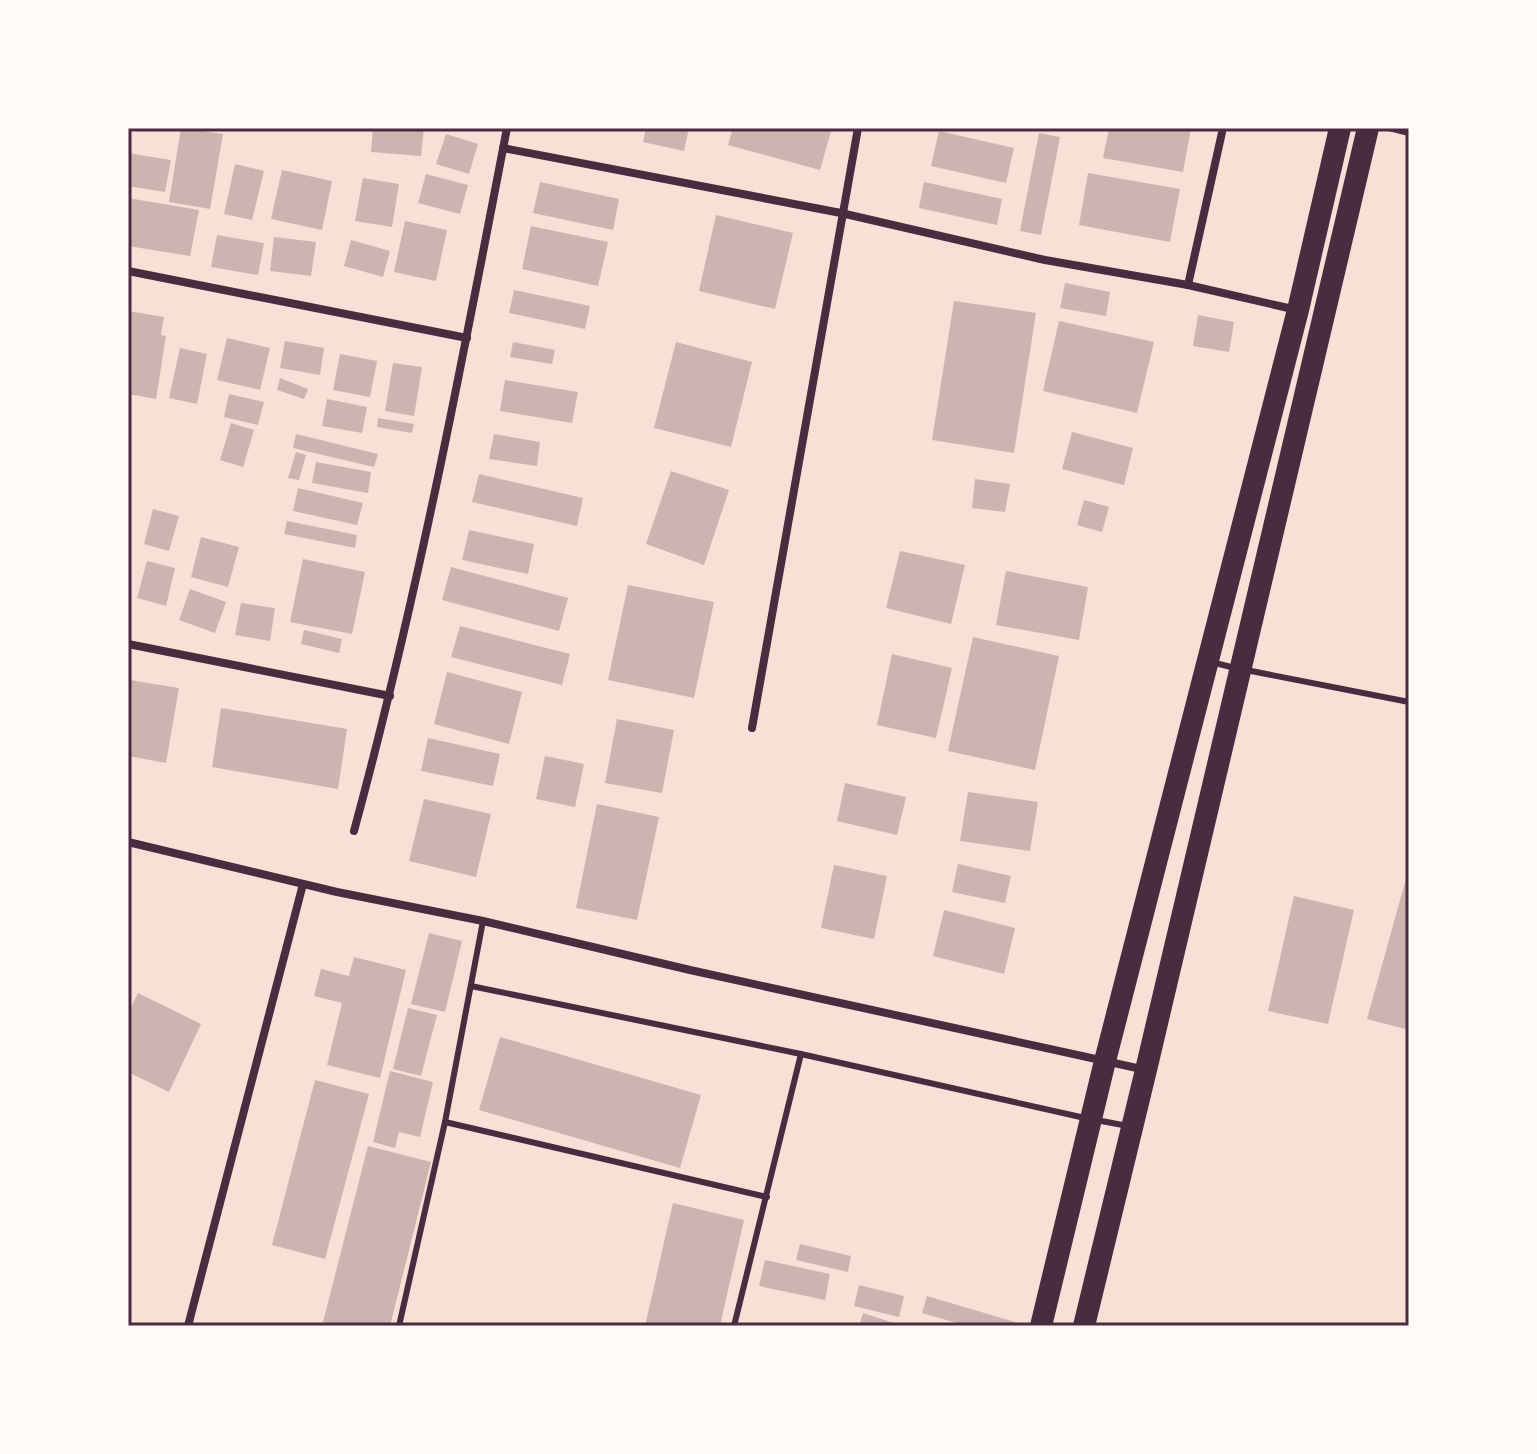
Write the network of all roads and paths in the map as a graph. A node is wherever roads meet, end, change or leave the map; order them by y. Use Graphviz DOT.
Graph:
graph roads {
  1 [pos="507,128"];
  2 [pos="858,128"];
  3 [pos="1223,128"];
  4 [pos="1340,128"];
  5 [pos="1368,128"];
  6 [pos="1389,128"];
  7 [pos="1409,133"];
  8 [pos="503,148"];
  9 [pos="841,213"];
  10 [pos="128,271"];
  11 [pos="1188,285"];
  12 [pos="1298,310"];
  13 [pos="467,338"];
  14 [pos="128,644"];
  15 [pos="1208,661"];
  16 [pos="1241,669"];
  17 [pos="390,696"];
  18 [pos="1409,702"];
  19 [pos="752,728"];
  20 [pos="354,831"];
  21 [pos="128,842"];
  22 [pos="303,884"];
  23 [pos="483,921"];
  24 [pos="471,986"];
  25 [pos="801,1054"];
  26 [pos="1105,1061"];
  27 [pos="1146,1070"];
  28 [pos="1091,1119"];
  29 [pos="445,1122"];
  30 [pos="1133,1127"];
  31 [pos="767,1197"];
  32 [pos="188,1326"];
  33 [pos="399,1326"];
  34 [pos="734,1326"];
  35 [pos="1041,1326"];
  36 [pos="1084,1326"];
  1 -- 8 [label="street"];
  2 -- 9 [label="street"];
  3 -- 11 [label="street"];
  4 -- 12 [label="highway"];
  5 -- 16 [label="highway"];
  6 -- 7 [label="lane"];
  8 -- 9 [label="street"];
  8 -- 13 [label="street"];
  9 -- 11 [label="street"];
  9 -- 19 [label="street"];
  10 -- 13 [label="street"];
  11 -- 12 [label="street"];
  12 -- 15 [label="highway"];
  13 -- 17 [label="street"];
  14 -- 17 [label="street"];
  15 -- 16 [label="lane"];
  15 -- 26 [label="highway"];
  16 -- 18 [label="lane"];
  16 -- 27 [label="highway"];
  17 -- 20 [label="street"];
  21 -- 22 [label="street"];
  22 -- 23 [label="street"];
  22 -- 32 [label="street"];
  23 -- 24 [label="lane"];
  23 -- 26 [label="street"];
  24 -- 25 [label="lane"];
  24 -- 29 [label="lane"];
  25 -- 28 [label="lane"];
  25 -- 31 [label="lane"];
  26 -- 27 [label="street"];
  26 -- 28 [label="highway"];
  27 -- 30 [label="highway"];
  28 -- 30 [label="lane"];
  28 -- 35 [label="highway"];
  29 -- 31 [label="lane"];
  29 -- 33 [label="lane"];
  30 -- 36 [label="highway"];
  31 -- 34 [label="lane"];
}
